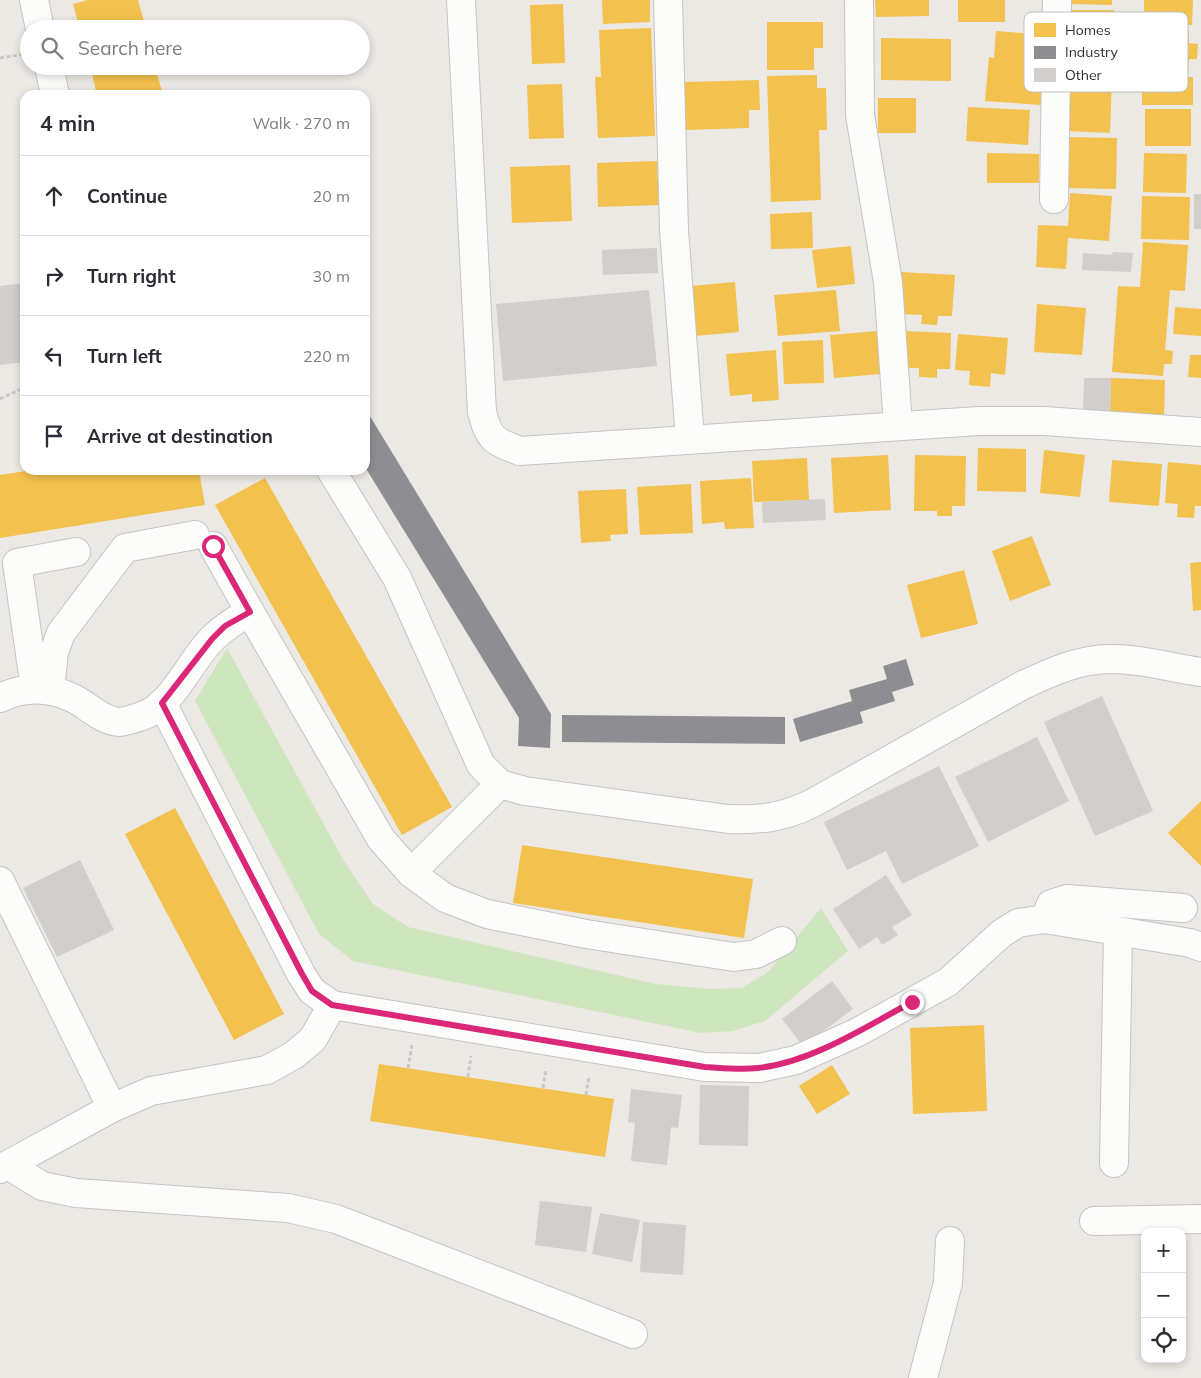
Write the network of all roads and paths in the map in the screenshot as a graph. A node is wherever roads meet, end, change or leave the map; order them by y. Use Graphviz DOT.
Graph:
graph roads {
  1 [pos="34,0"];
  2 [pos="461,0"];
  3 [pos="668,0"];
  4 [pos="859,0"];
  5 [pos="38,20"];
  6 [pos="20,55"];
  7 [pos="0,58"];
  8 [pos="50,75"];
  9 [pos="54,90"];
  10 [pos="1056,92"];
  11 [pos="1054,199"];
  12 [pos="20,389"];
  13 [pos="0,399"];
  14 [pos="898,426"];
  15 [pos="1201,432"];
  16 [pos="690,439"];
  17 [pos="334,475"];
  18 [pos="76,552"];
  19 [pos="250,612"];
  20 [pos="1201,672"];
  21 [pos="43,690"];
  22 [pos="0,698"];
  23 [pos="162,703"];
  24 [pos="500,784"];
  25 [pos="410,873"];
  26 [pos="0,881"];
  27 [pos="1183,908"];
  28 [pos="1045,919"];
  29 [pos="1118,932"];
  30 [pos="782,941"];
  31 [pos="1201,947"];
  32 [pos="332,1005"];
  33 [pos="112,1108"];
  34 [pos="1114,1163"];
  35 [pos="4,1167"];
  36 [pos="1201,1219"];
  37 [pos="1094,1221"];
  38 [pos="950,1240"];
  39 [pos="633,1334"];
  40 [pos="923,1378"];
  1 -- 5 [label="street"];
  2 -- 16 [label="street"];
  3 -- 16 [label="street"];
  4 -- 14 [label="street"];
  6 -- 7 [label="path"];
  8 -- 9 [label="street"];
  10 -- 11 [label="street"];
  12 -- 13 [label="path"];
  14 -- 15 [label="street"];
  14 -- 16 [label="street"];
  17 -- 24 [label="street"];
  18 -- 21 [label="street"];
  19 -- 21 [label="street"];
  19 -- 23 [label="street"];
  19 -- 25 [label="street"];
  20 -- 24 [label="street"];
  21 -- 22 [label="street"];
  21 -- 23 [label="street"];
  23 -- 32 [label="street"];
  24 -- 25 [label="street"];
  25 -- 30 [label="street"];
  26 -- 33 [label="street"];
  27 -- 28 [label="street"];
  28 -- 29 [label="street"];
  28 -- 32 [label="street"];
  29 -- 31 [label="street"];
  29 -- 34 [label="street"];
  32 -- 33 [label="street"];
  33 -- 35 [label="street"];
  35 -- 39 [label="street"];
  36 -- 37 [label="street"];
  38 -- 40 [label="street"];
}
